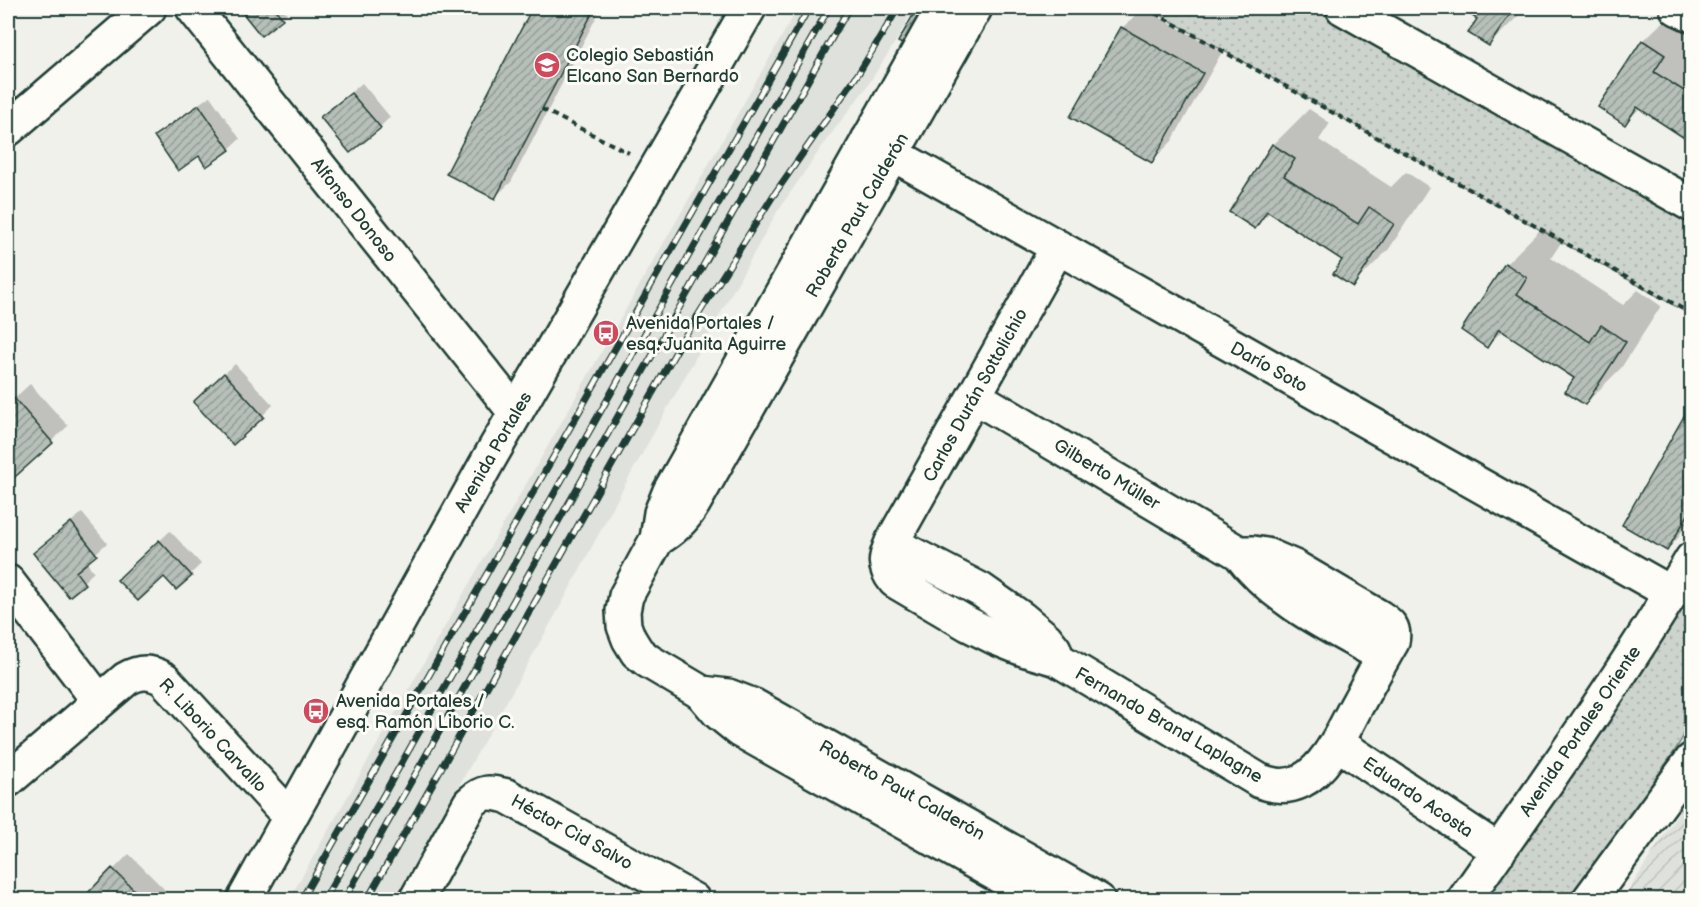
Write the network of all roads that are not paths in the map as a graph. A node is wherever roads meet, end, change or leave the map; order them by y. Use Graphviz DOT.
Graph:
graph roads {
  1 [pos="149,8"];
  2 [pos="193,8"];
  3 [pos="749,8"];
  4 [pos="943,8"];
  5 [pos="975,8"];
  6 [pos="1343,8"];
  7 [pos="1677,8"];
  8 [pos="1692,15"];
  9 [pos="8,129"];
  10 [pos="880,147"];
  11 [pos="1692,205"];
  12 [pos="1058,248"];
  13 [pos="974,396"];
  14 [pos="515,412"];
  15 [pos="892,542"];
  16 [pos="1692,559"];
  17 [pos="8,582"];
  18 [pos="1671,593"];
  19 [pos="702,693"];
  20 [pos="99,701"];
  21 [pos="1336,743"];
  22 [pos="1692,760"];
  23 [pos="8,780"];
  24 [pos="290,817"];
  25 [pos="1499,851"];
  26 [pos="244,900"];
  27 [pos="416,900"];
  28 [pos="693,900"];
  29 [pos="1042,900"];
  30 [pos="1098,900"];
  31 [pos="1464,900"];
  32 [pos="1589,900"];
  1 -- 9 [label="street"];
  2 -- 14 [label="street, Alfonso Donoso"];
  3 -- 14 [label="street, Avenida Portales"];
  4 -- 10 [label="street, Roberto Paut Calderón"];
  5 -- 10 [label="street, Roberto Paut Calderón"];
  6 -- 11 [label="street"];
  7 -- 8 [label="street"];
  10 -- 12 [label="street, Darío Soto"];
  10 -- 19 [label="street, Roberto Paut Calderón"];
  12 -- 13 [label="street, Carlos Durán Sottolichio"];
  12 -- 18 [label="street, Darío Soto"];
  13 -- 15 [label="street, Carlos Durán Sottolichio"];
  13 -- 21 [label="street, Gilberto Müller"];
  14 -- 24 [label="street, Avenida Portales"];
  15 -- 21 [label="street, Fernando Brand Laplagne"];
  16 -- 18 [label="street, Avenida Portales Oriente"];
  17 -- 20 [label="street"];
  18 -- 25 [label="street, Avenida Portales Oriente"];
  19 -- 29 [label="street, Roberto Paut Calderón"];
  19 -- 30 [label="street, Roberto Paut Calderón"];
  20 -- 23 [label="street, R. Liborio Carvallo"];
  20 -- 24 [label="street, R. Liborio Carvallo"];
  21 -- 25 [label="street, Eduardo Acosta"];
  22 -- 32 [label="street"];
  24 -- 26 [label="street, Avenida Portales"];
  25 -- 31 [label="street, Avenida Portales Oriente"];
  27 -- 28 [label="street, Héctor Cid Salvo"];
}
